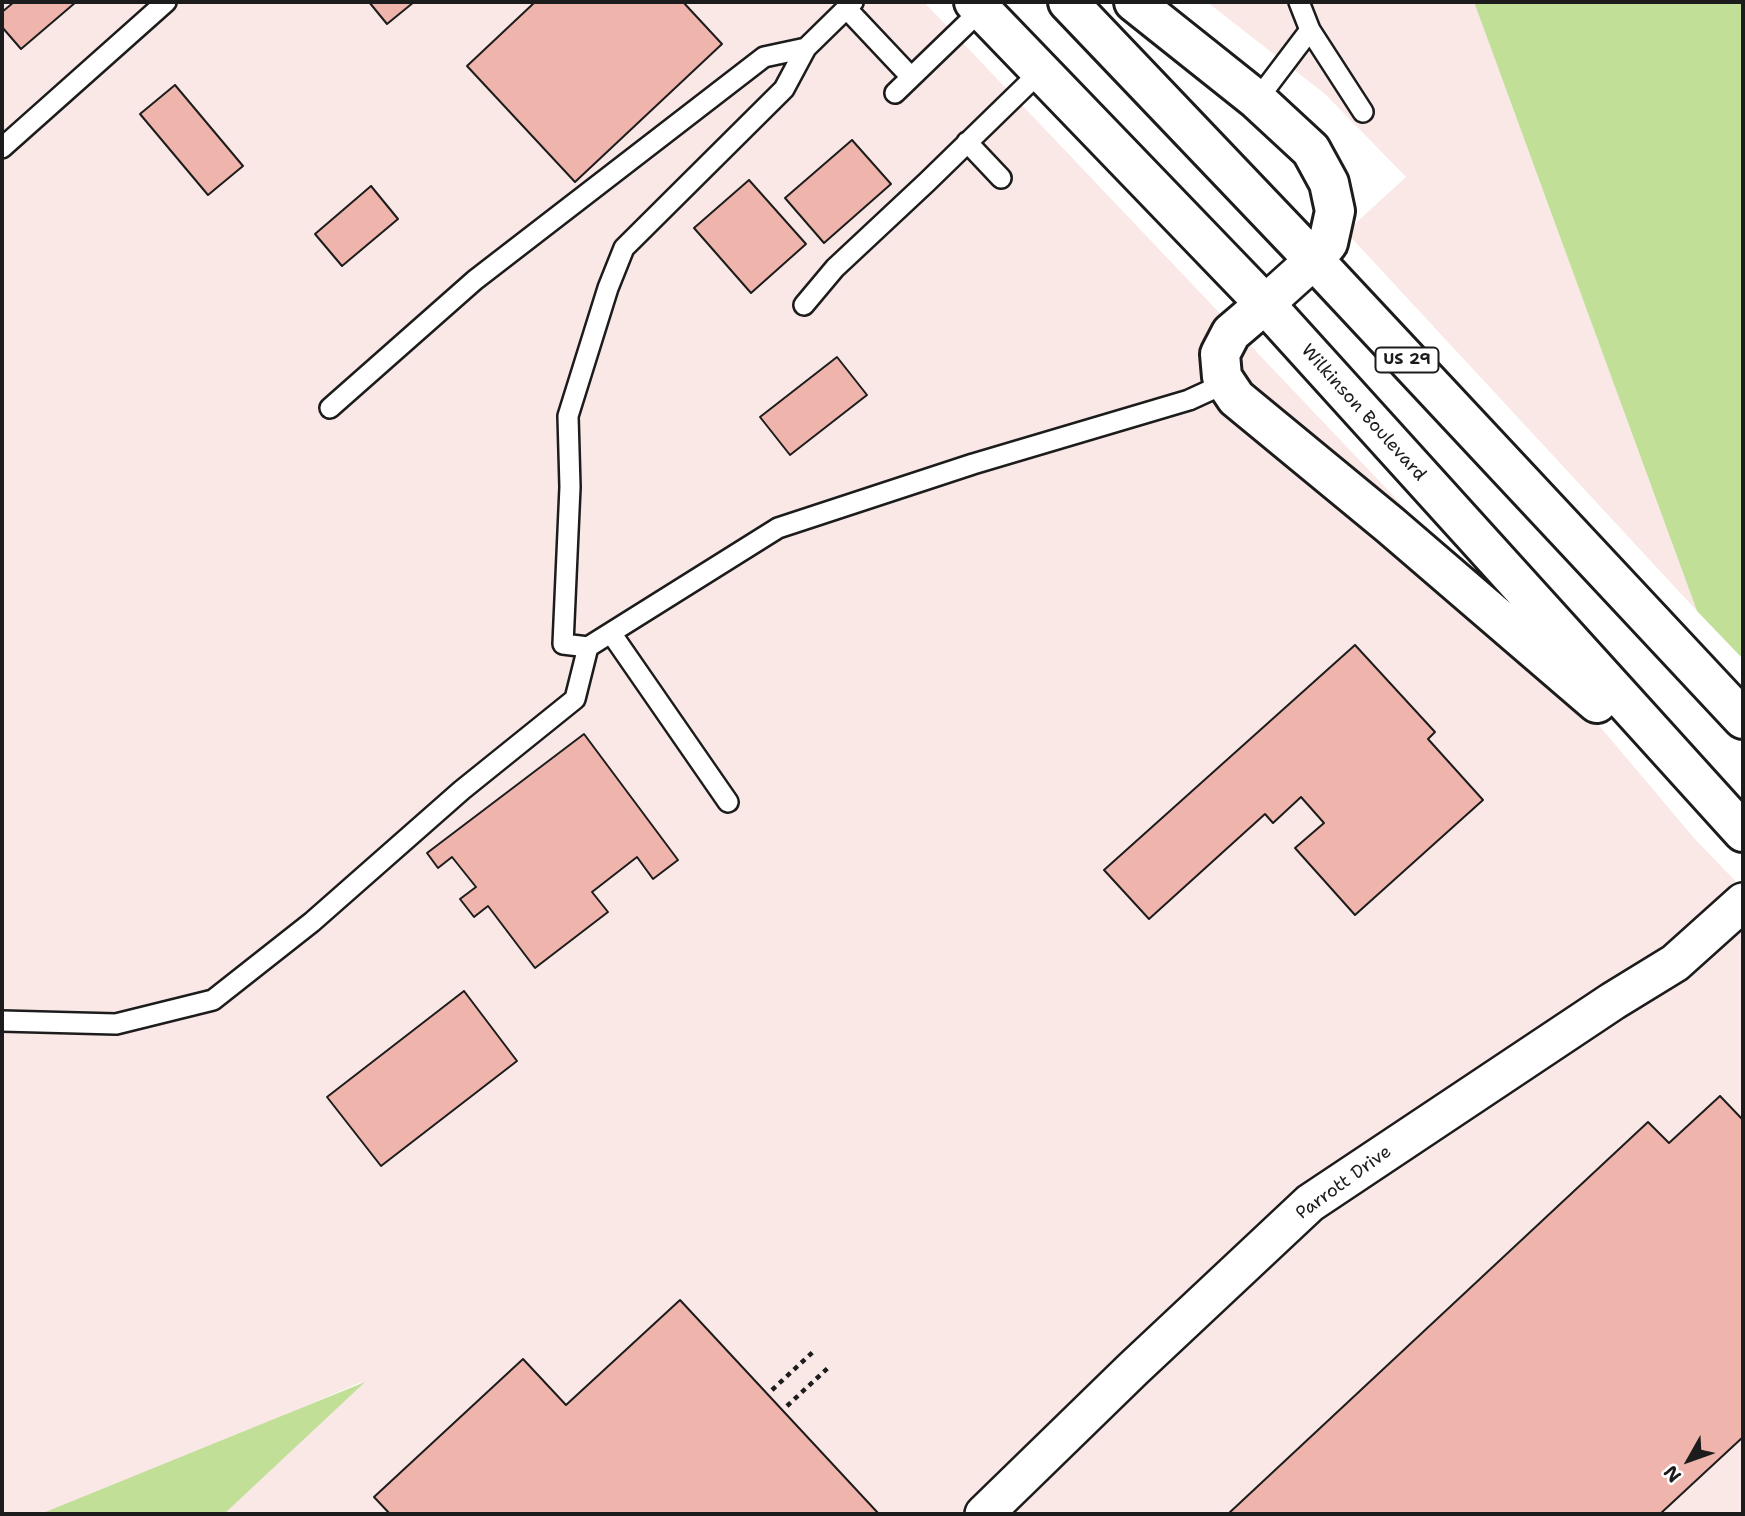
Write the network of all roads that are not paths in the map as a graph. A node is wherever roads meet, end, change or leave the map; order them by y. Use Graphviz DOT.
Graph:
graph roads {
  1 [pos="166,2"];
  2 [pos="1068,2"];
  3 [pos="1134,2"];
  4 [pos="1299,2"];
  5 [pos="849,5"];
  6 [pos="978,6"];
  7 [pos="1310,30"];
  8 [pos="806,48"];
  9 [pos="1041,71"];
  10 [pos="911,77"];
  11 [pos="895,93"];
  12 [pos="1257,100"];
  13 [pos="1363,112"];
  14 [pos="967,142"];
  15 [pos="2,148"];
  16 [pos="1001,178"];
  17 [pos="1314,260"];
  18 [pos="1265,304"];
  19 [pos="804,305"];
  20 [pos="1226,383"];
  21 [pos="330,408"];
  22 [pos="611,633"];
  23 [pos="588,647"];
  24 [pos="1743,719"];
  25 [pos="728,802"];
  26 [pos="1737,825"];
  27 [pos="1743,902"];
  28 [pos="2,1021"];
  29 [pos="984,1514"];
  1 -- 15 [label="lane"];
  2 -- 17 [label="main road, US 29"];
  3 -- 12 [label="main road"];
  4 -- 7 [label="lane"];
  5 -- 8 [label="lane"];
  5 -- 10 [label="lane"];
  6 -- 9 [label="main road, Wilkinson Boulevard"];
  6 -- 10 [label="lane"];
  7 -- 12 [label="lane"];
  7 -- 13 [label="lane"];
  8 -- 21 [label="lane"];
  8 -- 23 [label="lane"];
  9 -- 14 [label="lane"];
  9 -- 18 [label="main road, Wilkinson Boulevard"];
  10 -- 11 [label="lane"];
  12 -- 17 [label="main road"];
  14 -- 16 [label="lane"];
  14 -- 19 [label="lane"];
  17 -- 18 [label="street"];
  17 -- 24 [label="main road, US 29"];
  18 -- 20 [label="main road"];
  18 -- 26 [label="main road, Wilkinson Boulevard"];
  20 -- 22 [label="lane"];
  20 -- 26 [label="main road"];
  22 -- 23 [label="lane"];
  22 -- 25 [label="lane"];
  23 -- 28 [label="lane"];
  27 -- 29 [label="street, Parrott Drive"];
}
